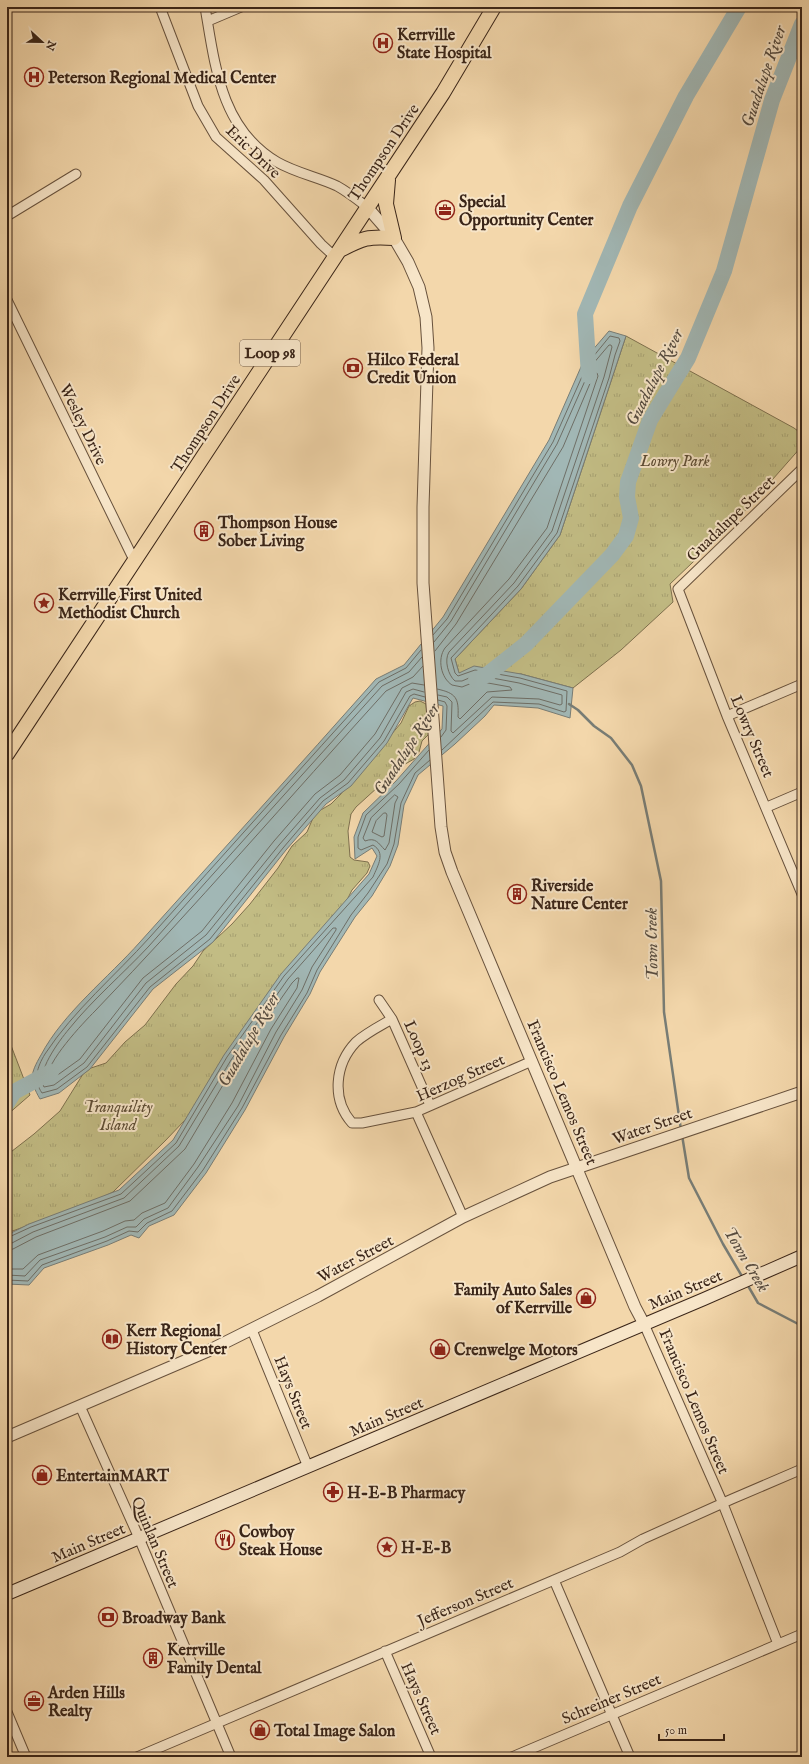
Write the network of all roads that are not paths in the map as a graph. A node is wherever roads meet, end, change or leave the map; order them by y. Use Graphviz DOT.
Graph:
graph roads {
  1 [pos="160,7"];
  2 [pos="205,7"];
  3 [pos="241,7"];
  4 [pos="494,7"];
  5 [pos="208,21"];
  6 [pos="76,174"];
  7 [pos="388,176"];
  8 [pos="368,207"];
  9 [pos="7,216"];
  10 [pos="394,238"];
  11 [pos="336,254"];
  12 [pos="7,300"];
  13 [pos="802,469"];
  14 [pos="135,562"];
  15 [pos="678,589"];
  16 [pos="802,684"];
  17 [pos="727,716"];
  18 [pos="7,754"];
  19 [pos="802,792"];
  20 [pos="767,807"];
  21 [pos="802,894"];
  22 [pos="379,1000"];
  23 [pos="392,1019"];
  24 [pos="532,1061"];
  25 [pos="802,1092"];
  26 [pos="430,1104"];
  27 [pos="416,1112"];
  28 [pos="577,1167"];
  29 [pos="463,1217"];
  30 [pos="802,1256"];
  31 [pos="644,1324"];
  32 [pos="252,1330"];
  33 [pos="80,1406"];
  34 [pos="7,1437"];
  35 [pos="308,1466"];
  36 [pos="802,1469"];
  37 [pos="723,1504"];
  38 [pos="139,1538"];
  39 [pos="554,1580"];
  40 [pos="7,1594"];
  41 [pos="802,1634"];
  42 [pos="778,1644"];
  43 [pos="385,1652"];
  44 [pos="7,1712"];
  45 [pos="612,1715"];
  46 [pos="216,1723"];
  47 [pos="26,1757"];
  48 [pos="137,1757"];
  49 [pos="231,1757"];
  50 [pos="431,1757"];
  51 [pos="512,1757"];
  52 [pos="630,1757"];
  1 -- 11 [label="street, Eric Drive"];
  2 -- 5 [label="street"];
  3 -- 5 [label="street"];
  4 -- 7 [label="main road, Thompson Drive / Loop 98"];
  5 -- 8 [label="street"];
  6 -- 9 [label="street"];
  7 -- 8 [label="main road, Thompson Drive / Loop 98"];
  7 -- 10 [label="main road"];
  8 -- 10 [label="street, Francisco Lemos Street"];
  8 -- 11 [label="main road, Thompson Drive / Loop 98"];
  10 -- 11 [label="main road"];
  10 -- 24 [label="street, Francisco Lemos Street"];
  11 -- 14 [label="main road, Thompson Drive / Loop 98"];
  12 -- 14 [label="street, Wesley Drive"];
  13 -- 15 [label="street, Guadalupe Street"];
  14 -- 18 [label="main road, Thompson Drive / Loop 98"];
  15 -- 17 [label="street, Lowry Street"];
  16 -- 17 [label="street"];
  17 -- 20 [label="street, Lowry Street"];
  19 -- 20 [label="street"];
  20 -- 21 [label="street, Lowry Street"];
  22 -- 23 [label="street, Loop 13"];
  23 -- 26 [label="street, Loop 13"];
  23 -- 27 [label="street, Loop 13"];
  24 -- 26 [label="street, Herzog Street"];
  24 -- 28 [label="street, Francisco Lemos Street"];
  25 -- 28 [label="street, Water Street"];
  26 -- 27 [label="street, Herzog Street"];
  27 -- 29 [label="street, Herzog Street"];
  28 -- 29 [label="street, Water Street"];
  28 -- 31 [label="street, Francisco Lemos Street"];
  29 -- 32 [label="street, Water Street"];
  30 -- 31 [label="main road, Main Street"];
  31 -- 35 [label="main road, Main Street"];
  31 -- 37 [label="street, Francisco Lemos Street"];
  32 -- 33 [label="street, Water Street"];
  32 -- 35 [label="street, Hays Street"];
  33 -- 34 [label="street, Water Street"];
  33 -- 38 [label="street, Quinlan Street"];
  35 -- 38 [label="main road, Main Street"];
  36 -- 37 [label="street, Jefferson Street"];
  37 -- 39 [label="street, Jefferson Street"];
  37 -- 42 [label="street, Francisco Lemos Street"];
  38 -- 40 [label="main road, Main Street"];
  38 -- 46 [label="street, Quinlan Street"];
  39 -- 43 [label="street, Jefferson Street"];
  39 -- 45 [label="street"];
  41 -- 42 [label="street, Schreiner Street"];
  42 -- 45 [label="street, Schreiner Street"];
  43 -- 46 [label="street, Jefferson Street"];
  43 -- 50 [label="street, Hays Street"];
  44 -- 47 [label="street"];
  45 -- 51 [label="street, Schreiner Street"];
  45 -- 52 [label="street"];
  46 -- 48 [label="street, Jefferson Street"];
  46 -- 49 [label="street, Quinlan Street"];
}
